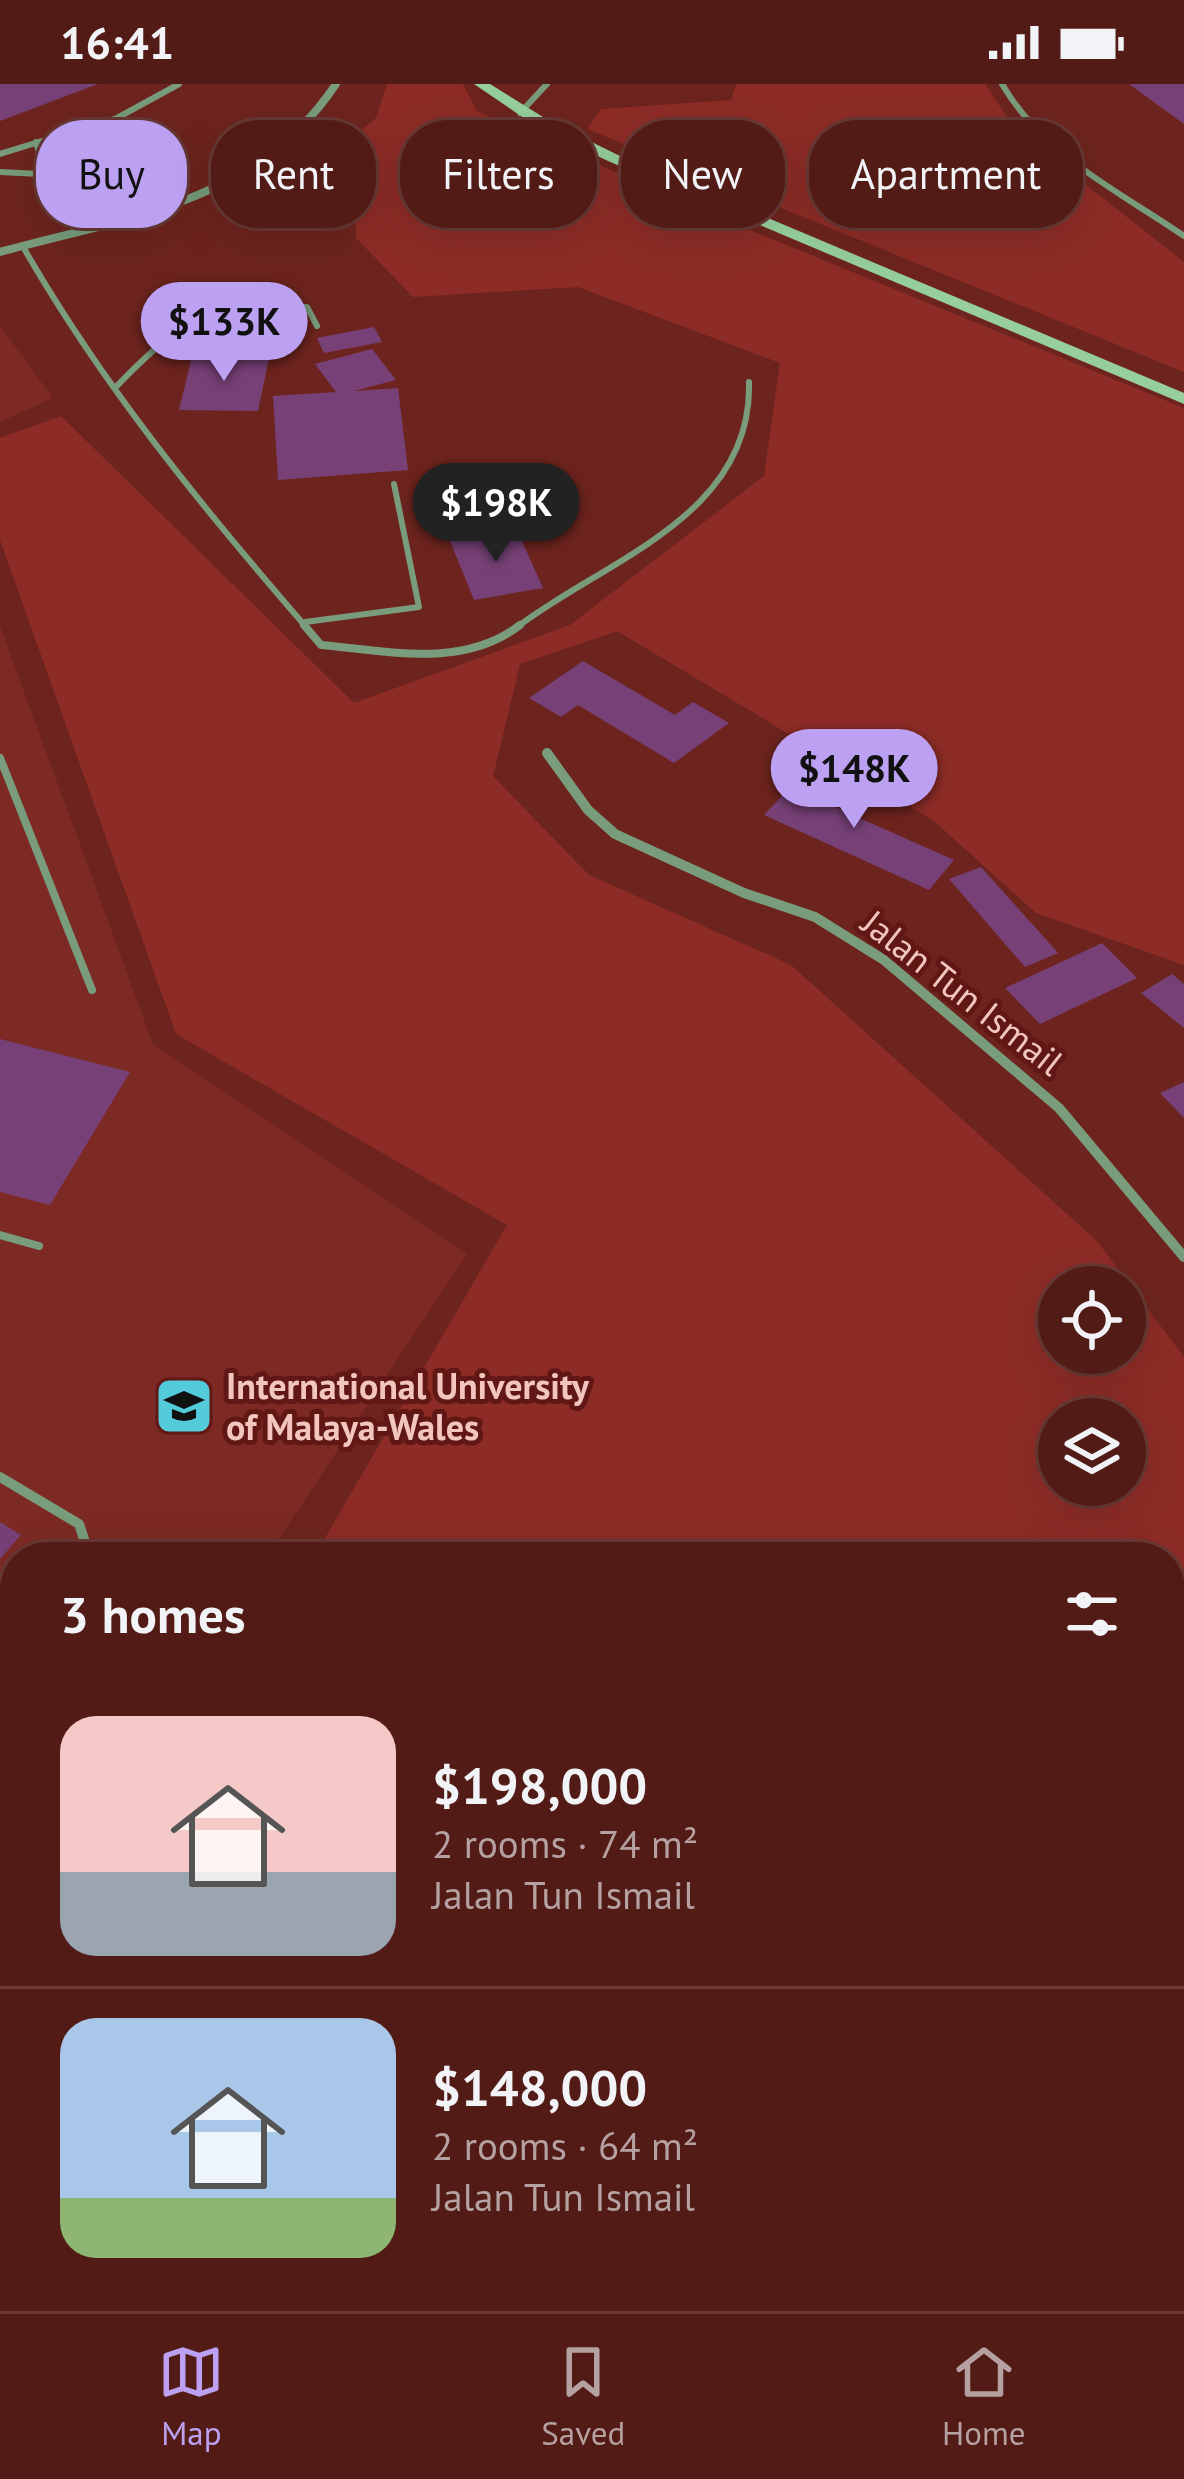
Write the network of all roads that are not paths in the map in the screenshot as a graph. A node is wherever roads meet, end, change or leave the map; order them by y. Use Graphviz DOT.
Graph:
graph roads {
  1 [pos="179,84"];
  2 [pos="336,84"];
  3 [pos="481,84"];
  4 [pos="547,84"];
  5 [pos="1002,84"];
  6 [pos="520,113"];
  7 [pos="106,120"];
  8 [pos="36,142"];
  9 [pos="0,154"];
  10 [pos="0,172"];
  11 [pos="36,174"];
  12 [pos="187,198"];
  13 [pos="82,228"];
  14 [pos="1184,236"];
  15 [pos="22,245"];
  16 [pos="0,252"];
  17 [pos="317,326"];
  18 [pos="749,382"];
  19 [pos="115,388"];
  20 [pos="1184,399"];
  21 [pos="394,484"];
  22 [pos="305,622"];
  23 [pos="547,754"];
  24 [pos="0,758"];
  25 [pos="92,990"];
  26 [pos="0,1235"];
  27 [pos="38,1246"];
  28 [pos="1184,1257"];
  29 [pos="0,1477"];
  30 [pos="85,1542"];
  1 -- 7 [label="lane"];
  2 -- 12 [label="street"];
  3 -- 6 [label="street"];
  4 -- 6 [label="lane"];
  5 -- 14 [label="lane"];
  6 -- 20 [label="street"];
  8 -- 9 [label="lane"];
  10 -- 11 [label="lane"];
  13 -- 15 [label="street"];
  15 -- 16 [label="street"];
  15 -- 19 [label="lane"];
  17 -- 19 [label="lane"];
  18 -- 22 [label="lane"];
  19 -- 22 [label="lane"];
  21 -- 22 [label="lane"];
  23 -- 28 [label="street, Jalan Tun Ismail"];
  24 -- 25 [label="lane"];
  26 -- 27 [label="lane"];
  29 -- 30 [label="lane"];
}
